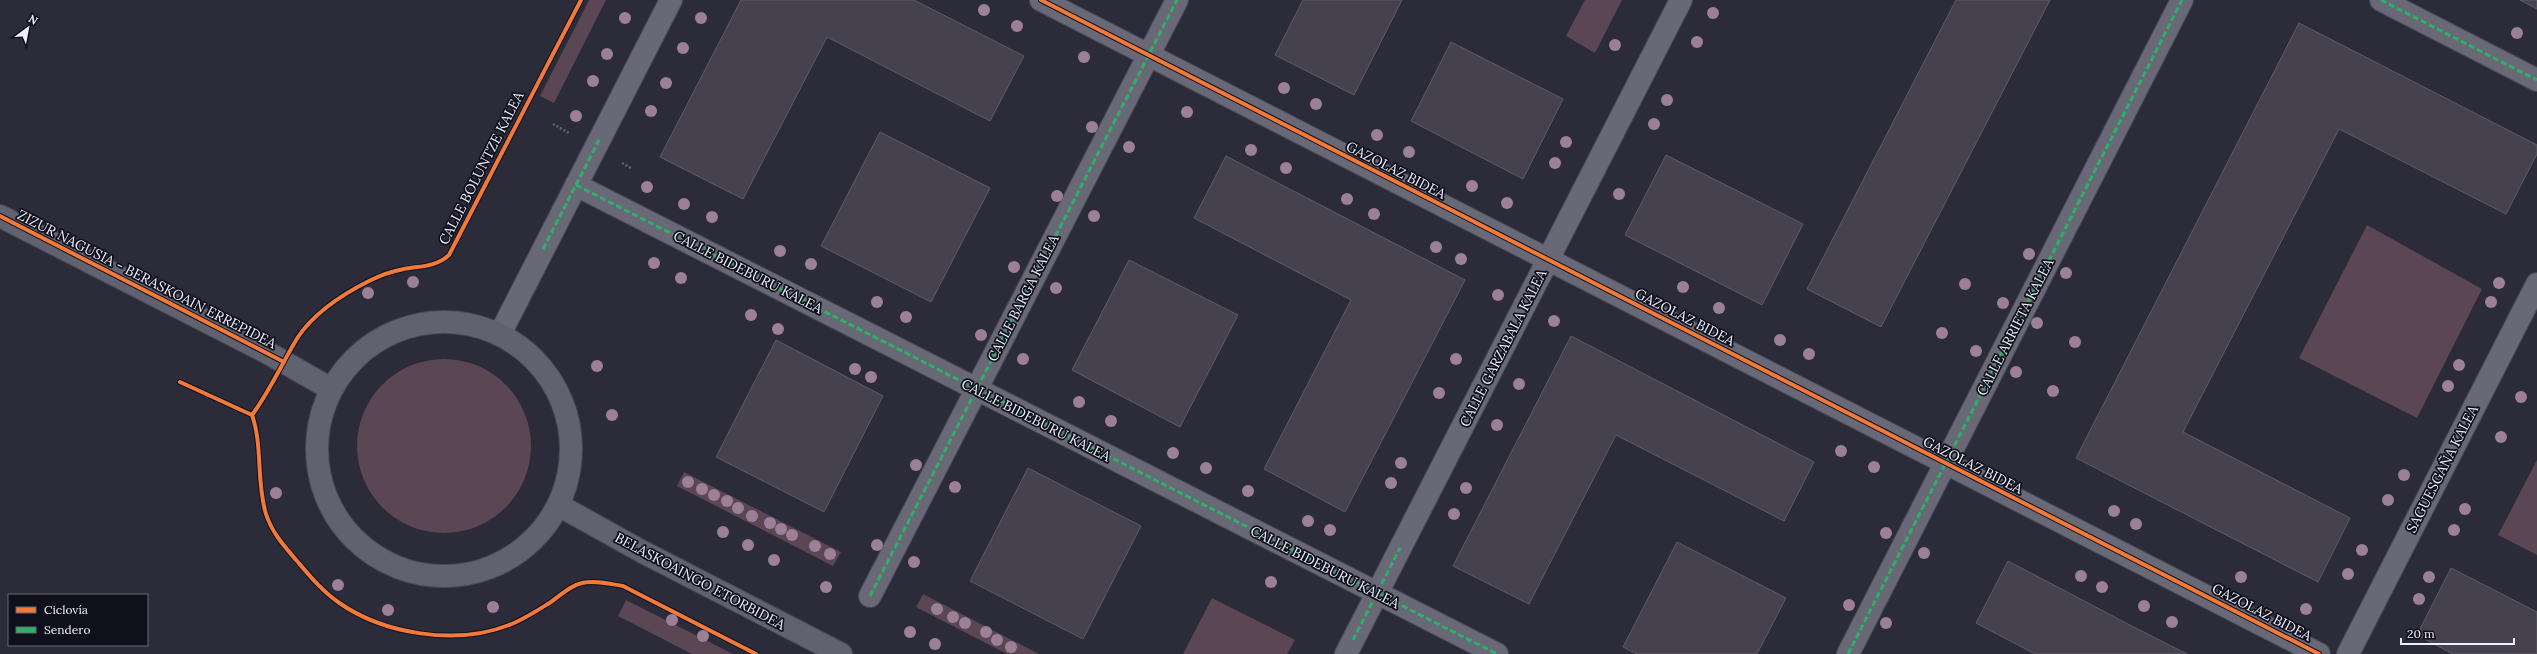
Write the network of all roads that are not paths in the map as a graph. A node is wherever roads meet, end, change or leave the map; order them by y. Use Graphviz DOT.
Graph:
graph roads {
  1 [pos="671,0"];
  2 [pos="1040,0"];
  3 [pos="1177,0"];
  4 [pos="1681,0"];
  5 [pos="2182,0"];
  6 [pos="2381,0"];
  7 [pos="1148,56"];
  8 [pos="2537,80"];
  9 [pos="576,185"];
  10 [pos="0,216"];
  11 [pos="1548,260"];
  12 [pos="2537,284"];
  13 [pos="500,334"];
  14 [pos="331,389"];
  15 [pos="976,389"];
  16 [pos="1946,463"];
  17 [pos="560,506"];
  18 [pos="1377,593"];
  19 [pos="870,596"];
  20 [pos="841,654"];
  21 [pos="1346,654"];
  22 [pos="1497,654"];
  23 [pos="1848,654"];
  24 [pos="2320,654"];
  25 [pos="2348,654"];
  1 -- 9 [label="street"];
  2 -- 7 [label="street, GAZOLAZ BIDEA"];
  3 -- 7 [label="street, CALLE BARGA KALEA"];
  4 -- 11 [label="street, CALLE GARZABALA KALEA"];
  5 -- 16 [label="street, CALLE ARRIETA KALEA"];
  6 -- 8 [label="street"];
  7 -- 11 [label="street, GAZOLAZ BIDEA"];
  7 -- 15 [label="street, CALLE BARGA KALEA"];
  9 -- 13 [label="street"];
  9 -- 15 [label="street, CALLE BIDEBURU KALEA"];
  10 -- 14 [label="street, ZIZUR NAGUSIA - BERASKOAIN ERREPIDEA"];
  11 -- 16 [label="street, GAZOLAZ BIDEA"];
  11 -- 18 [label="street, CALLE GARZABALA KALEA"];
  12 -- 25 [label="street, SAGUESGAÑA KALEA"];
  13 -- 14 [label="street"];
  13 -- 17 [label="street"];
  14 -- 17 [label="street"];
  15 -- 18 [label="street, CALLE BIDEBURU KALEA"];
  15 -- 19 [label="street, CALLE BARGA KALEA"];
  16 -- 23 [label="street, CALLE ARRIETA KALEA"];
  16 -- 24 [label="street, GAZOLAZ BIDEA"];
  17 -- 20 [label="street, BELASKOAINGO ETORBIDEA"];
  18 -- 21 [label="street, CALLE GARZABALA KALEA"];
  18 -- 22 [label="street, CALLE BIDEBURU KALEA"];
}
